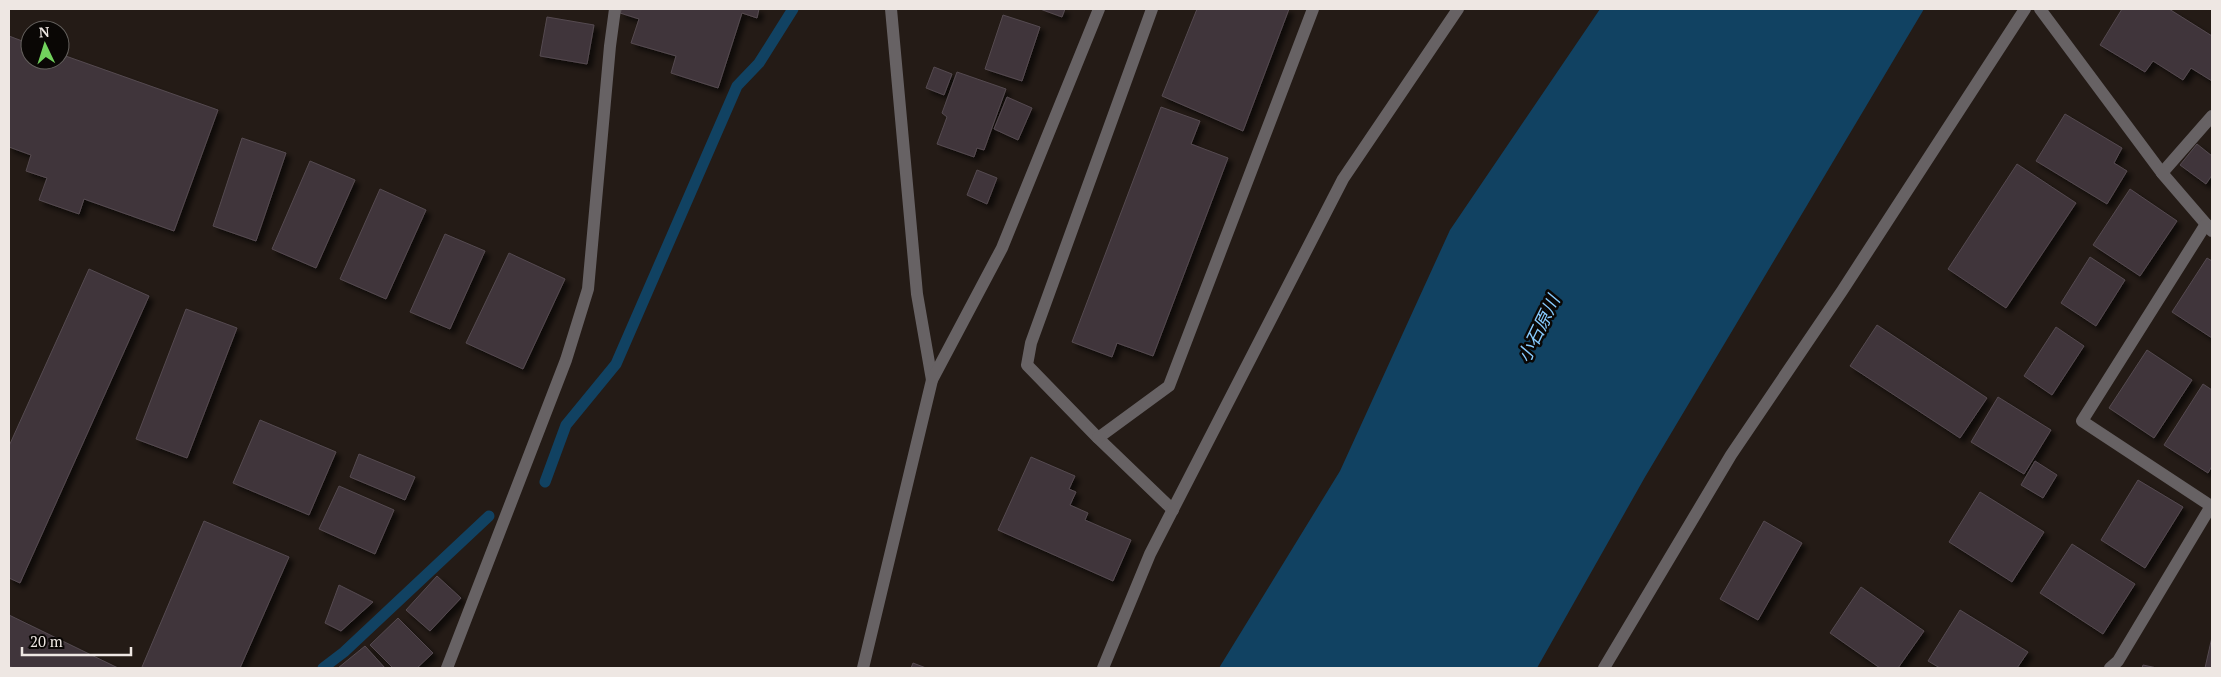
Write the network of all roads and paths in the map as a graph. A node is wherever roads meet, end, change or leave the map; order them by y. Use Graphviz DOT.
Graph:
graph roads {
  1 [pos="615,9"];
  2 [pos="891,9"];
  3 [pos="1099,9"];
  4 [pos="1152,9"];
  5 [pos="1313,9"];
  6 [pos="1458,9"];
  7 [pos="2025,9"];
  8 [pos="2040,9"];
  9 [pos="2212,116"];
  10 [pos="2162,173"];
  11 [pos="2209,228"];
  12 [pos="932,380"];
  13 [pos="1098,438"];
  14 [pos="1173,510"];
  15 [pos="447,668"];
  16 [pos="863,668"];
  17 [pos="1103,668"];
  18 [pos="1604,668"];
  19 [pos="2110,668"];
  1 -- 15 [label="street"];
  2 -- 12 [label="street"];
  3 -- 12 [label="street"];
  4 -- 13 [label="street"];
  5 -- 13 [label="street"];
  6 -- 14 [label="street"];
  7 -- 18 [label="street"];
  8 -- 10 [label="street"];
  9 -- 10 [label="street"];
  10 -- 11 [label="street"];
  11 -- 19 [label="street"];
  12 -- 16 [label="street"];
  13 -- 14 [label="street"];
  14 -- 17 [label="street"];
}
